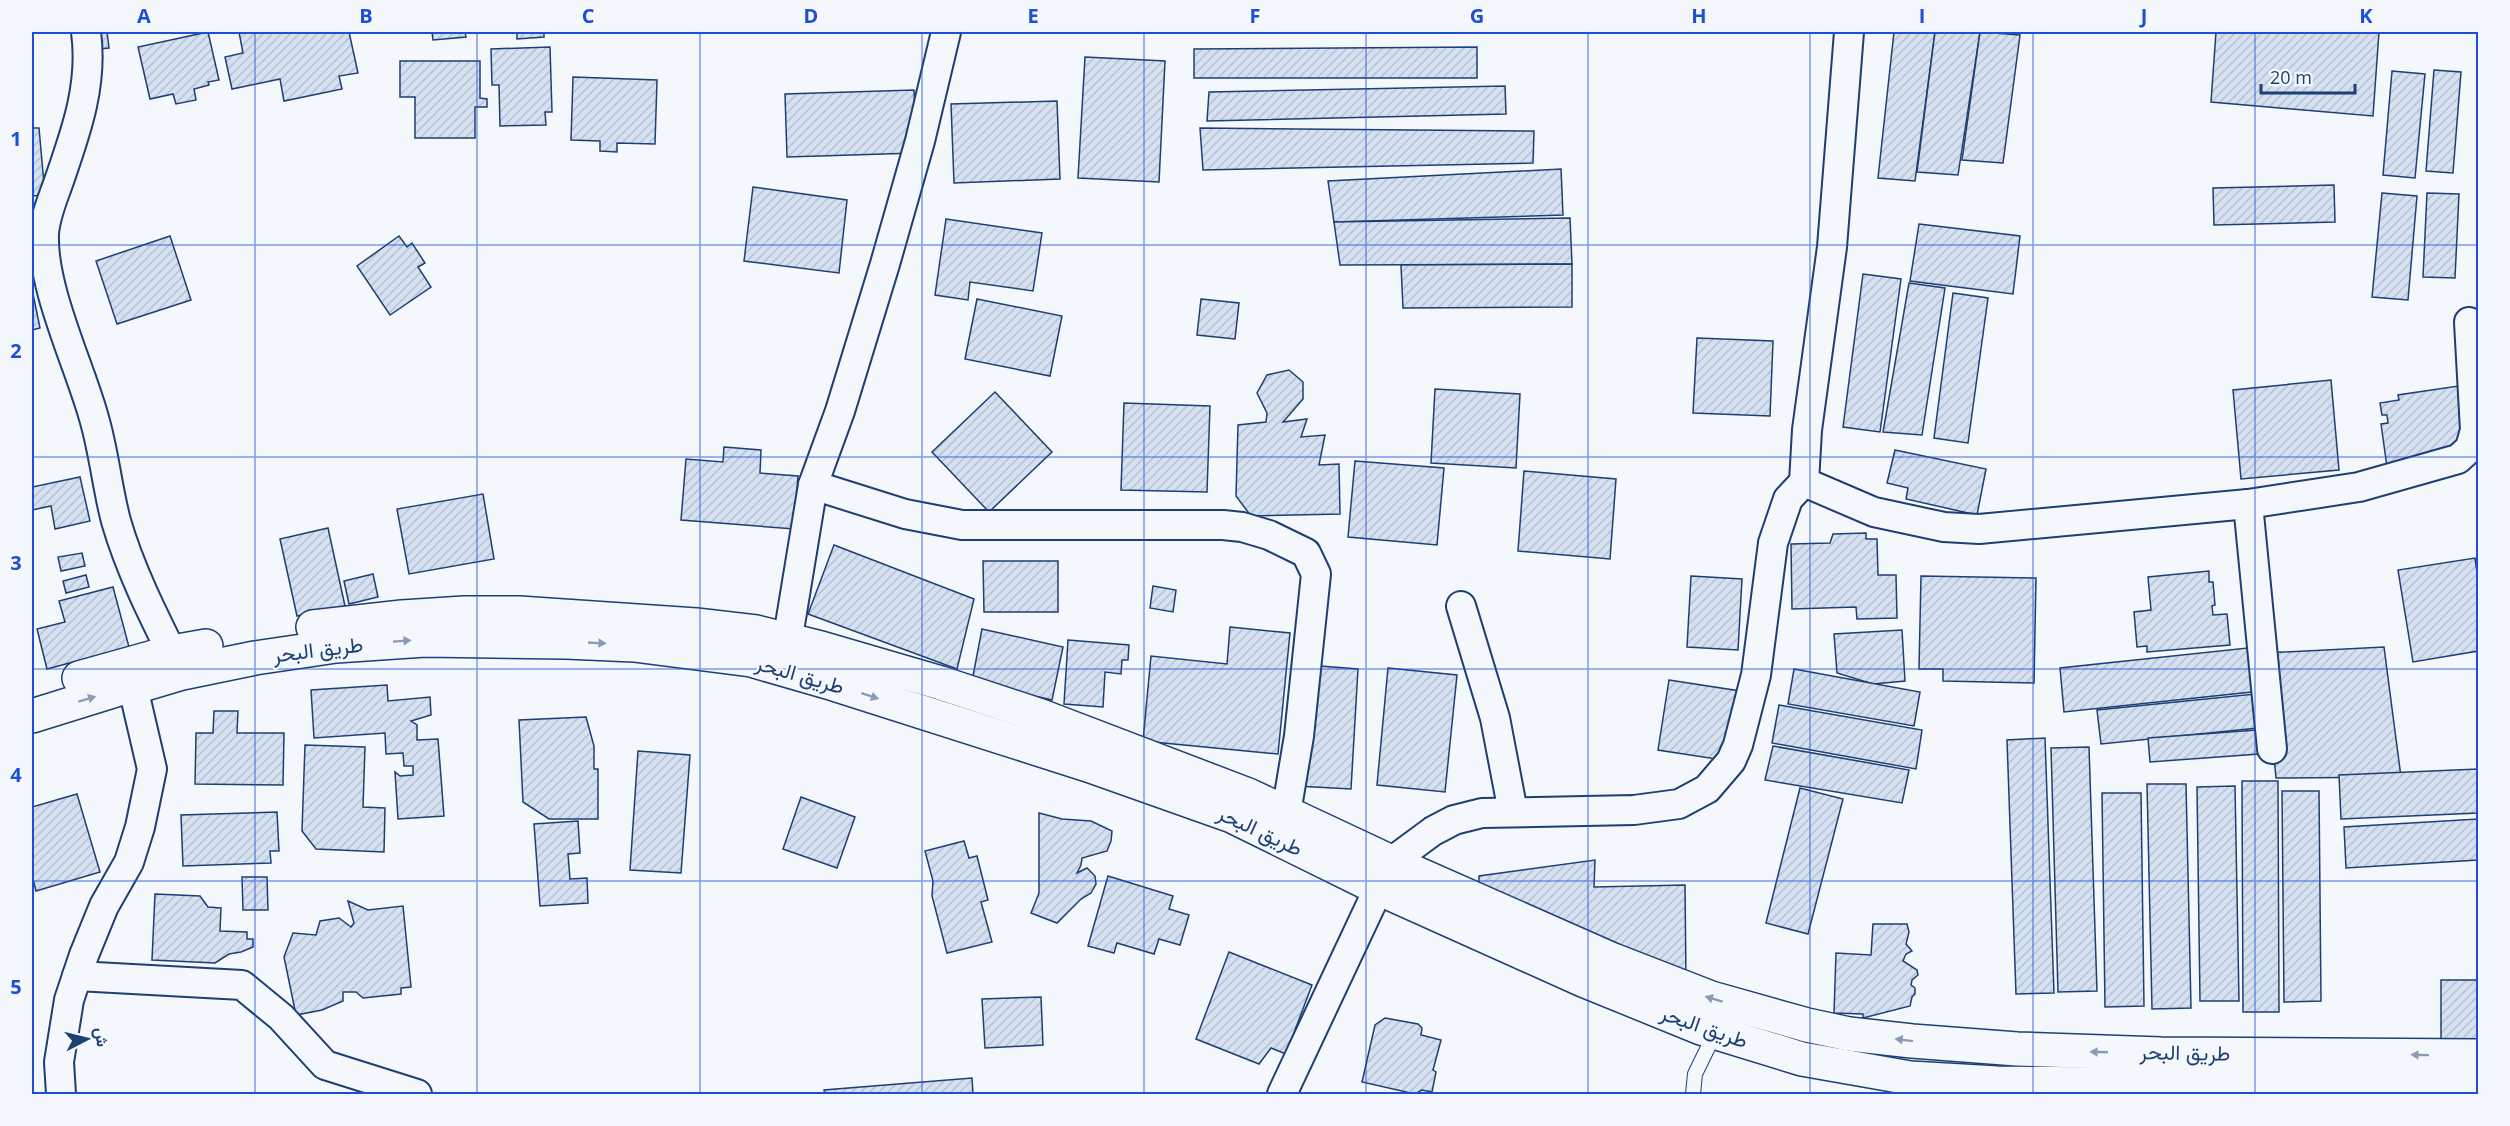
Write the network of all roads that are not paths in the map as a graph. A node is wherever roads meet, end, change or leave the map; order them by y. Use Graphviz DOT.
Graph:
graph roads {
  1 [pos="86,32"];
  2 [pos="946,32"];
  3 [pos="1849,32"];
  4 [pos="2469,322"];
  5 [pos="1804,482"];
  6 [pos="813,485"];
  7 [pos="2248,504"];
  8 [pos="1461,606"];
  9 [pos="785,655"];
  10 [pos="177,663"];
  11 [pos="131,676"];
  12 [pos="32,692"];
  13 [pos="32,716"];
  14 [pos="2272,749"];
  15 [pos="1513,812"];
  16 [pos="1286,813"];
  17 [pos="1384,875"];
  18 [pos="77,976"];
  19 [pos="1715,1033"];
  20 [pos="2161,1054"];
  21 [pos="2478,1056"];
  22 [pos="2478,1088"];
  23 [pos="2159,1090"];
  24 [pos="61,1095"];
  25 [pos="417,1095"];
  26 [pos="1282,1095"];
  27 [pos="1693,1095"];
  1 -- 10 [label="street"];
  2 -- 6 [label="street"];
  3 -- 5 [label="street"];
  4 -- 7 [label="street"];
  5 -- 7 [label="street"];
  5 -- 15 [label="street"];
  6 -- 9 [label="street"];
  6 -- 16 [label="street"];
  7 -- 14 [label="street"];
  8 -- 15 [label="street"];
  9 -- 10 [label="highway, طريق البحر"];
  9 -- 16 [label="highway, طريق البحر"];
  9 -- 17 [label="highway, طريق البحر, one-way"];
  10 -- 11 [label="highway, طريق البحر"];
  11 -- 12 [label="highway, طريق البحر"];
  13 -- 11 [label="highway, طريق البحر, one-way"];
  11 -- 18 [label="street"];
  15 -- 17 [label="street"];
  16 -- 17 [label="highway, طريق البحر"];
  17 -- 19 [label="highway, طريق البحر"];
  20 -- 17 [label="highway, طريق البحر, one-way"];
  17 -- 26 [label="street"];
  18 -- 24 [label="street"];
  18 -- 25 [label="street"];
  19 -- 23 [label="highway, طريق البحر"];
  19 -- 27 [label="lane"];
  21 -- 20 [label="highway, طريق البحر, one-way"];
  20 -- 23 [label="street"];
  22 -- 23 [label="highway, طريق البحر"];
}
